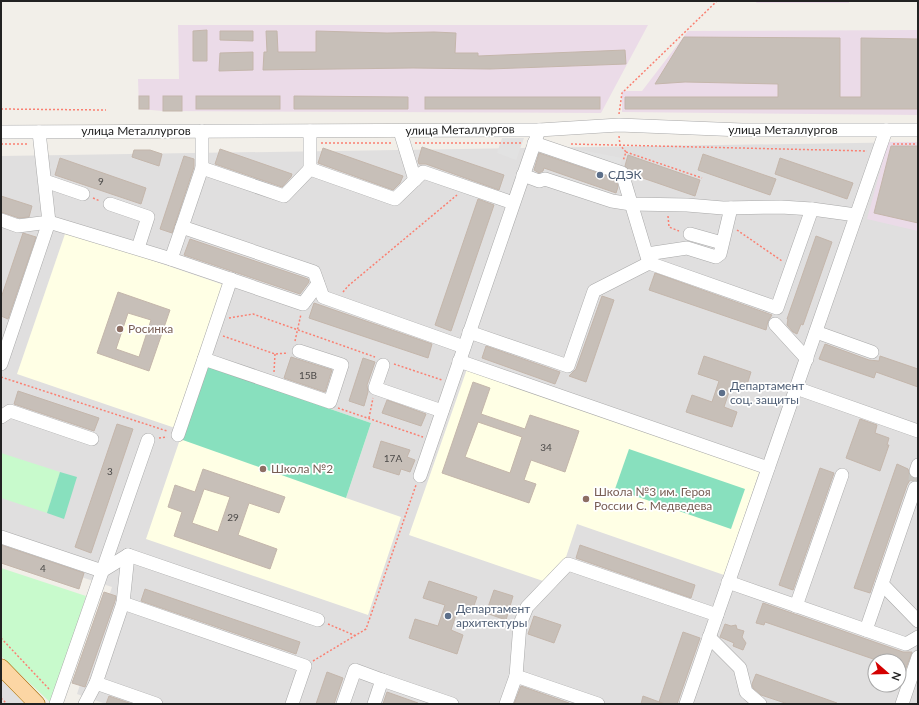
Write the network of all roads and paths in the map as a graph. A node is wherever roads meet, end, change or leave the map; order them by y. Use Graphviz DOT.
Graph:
graph roads {
  1 [pos="717,1"];
  2 [pos="1,109"];
  3 [pos="106,110"];
  4 [pos="619,125"];
  5 [pos="539,130"];
  6 [pos="886,130"];
  7 [pos="918,130"];
  8 [pos="202,131"];
  9 [pos="1,132"];
  10 [pos="310,137"];
  11 [pos="402,137"];
  12 [pos="40,138"];
  13 [pos="534,143"];
  14 [pos="565,143"];
  15 [pos="1,144"];
  16 [pos="918,144"];
  17 [pos="620,145"];
  18 [pos="879,151"];
  19 [pos="626,152"];
  20 [pos="202,168"];
  21 [pos="310,170"];
  22 [pos="620,172"];
  23 [pos="523,175"];
  24 [pos="702,178"];
  25 [pos="415,180"];
  26 [pos="44,182"];
  27 [pos="466,187"];
  28 [pos="83,194"];
  29 [pos="110,204"];
  30 [pos="513,204"];
  31 [pos="631,204"];
  32 [pos="667,204"];
  33 [pos="731,208"];
  34 [pos="812,209"];
  35 [pos="856,215"];
  36 [pos="1,220"];
  37 [pos="49,222"];
  38 [pos="727,223"];
  39 [pos="182,228"];
  40 [pos="690,234"];
  41 [pos="722,243"];
  42 [pos="138,248"];
  43 [pos="648,258"];
  44 [pos="171,259"];
  45 [pos="791,267"];
  46 [pos="231,280"];
  47 [pos="318,284"];
  48 [pos="338,303"];
  49 [pos="303,304"];
  50 [pos="775,324"];
  51 [pos="215,326"];
  52 [pos="298,331"];
  53 [pos="469,332"];
  54 [pos="816,332"];
  55 [pos="4,342"];
  56 [pos="464,347"];
  57 [pos="296,350"];
  58 [pos="872,352"];
  59 [pos="274,354"];
  60 [pos="204,359"];
  61 [pos="807,359"];
  62 [pos="459,361"];
  63 [pos="384,362"];
  64 [pos="1,364"];
  65 [pos="1,377"];
  66 [pos="273,383"];
  67 [pos="452,383"];
  68 [pos="375,388"];
  69 [pos="796,388"];
  70 [pos="330,402"];
  71 [pos="442,411"];
  72 [pos="1,417"];
  73 [pos="368,419"];
  74 [pos="918,431"];
  75 [pos="178,435"];
  76 [pos="92,439"];
  77 [pos="148,440"];
  78 [pos="432,440"];
  79 [pos="768,468"];
  80 [pos="420,476"];
  81 [pos="842,476"];
  82 [pos="917,477"];
  83 [pos="1,537"];
  84 [pos="128,555"];
  85 [pos="102,571"];
  86 [pos="728,582"];
  87 [pos="882,584"];
  88 [pos="123,604"];
  89 [pos="796,606"];
  90 [pos="717,615"];
  91 [pos="318,620"];
  92 [pos="918,621"];
  93 [pos="866,630"];
  94 [pos="356,636"];
  95 [pos="709,637"];
  96 [pos="918,637"];
  97 [pos="1,638"];
  98 [pos="918,658"];
  99 [pos="305,666"];
  100 [pos="1,667"];
  101 [pos="516,676"];
  102 [pos="382,680"];
  103 [pos="96,683"];
  104 [pos="1,698"];
  105 [pos="57,701"];
  106 [pos="7,704"];
  107 [pos="37,704"];
  108 [pos="85,704"];
  109 [pos="156,704"];
  110 [pos="292,704"];
  111 [pos="343,704"];
  112 [pos="374,704"];
  113 [pos="452,704"];
  114 [pos="506,704"];
  115 [pos="598,704"];
  116 [pos="686,704"];
  117 [pos="758,704"];
  118 [pos="902,704"];
  1 -- 4 [label="path"];
  2 -- 3 [label="path"];
  4 -- 5 [label="street, улица Металлургов"];
  4 -- 6 [label="street, улица Металлургов"];
  4 -- 17 [label="path"];
  5 -- 11 [label="street, улица Металлургов"];
  5 -- 13 [label="street"];
  6 -- 7 [label="street, улица Металлургов"];
  6 -- 18 [label="street"];
  8 -- 10 [label="street, улица Металлургов"];
  8 -- 12 [label="street, улица Металлургов"];
  8 -- 20 [label="street"];
  9 -- 12 [label="street, улица Металлургов"];
  10 -- 11 [label="street, улица Металлургов"];
  10 -- 11 [label="path"];
  10 -- 21 [label="street"];
  11 -- 13 [label="path"];
  11 -- 25 [label="street"];
  12 -- 15 [label="path"];
  12 -- 26 [label="street"];
  13 -- 22 [label="street"];
  13 -- 23 [label="street"];
  14 -- 17 [label="path"];
  16 -- 18 [label="path"];
  17 -- 18 [label="path"];
  17 -- 19 [label="path"];
  18 -- 35 [label="street"];
  19 -- 22 [label="path"];
  19 -- 24 [label="path"];
  20 -- 21 [label="street"];
  20 -- 39 [label="street"];
  21 -- 25 [label="street"];
  22 -- 31 [label="street"];
  23 -- 30 [label="street"];
  23 -- 31 [label="street"];
  25 -- 27 [label="street"];
  26 -- 28 [label="street"];
  26 -- 37 [label="street"];
  27 -- 30 [label="street"];
  27 -- 48 [label="path"];
  28 -- 29 [label="path"];
  29 -- 42 [label="street"];
  30 -- 53 [label="street"];
  31 -- 32 [label="street"];
  31 -- 43 [label="street"];
  32 -- 33 [label="street"];
  32 -- 40 [label="path"];
  33 -- 34 [label="street"];
  33 -- 38 [label="street"];
  34 -- 35 [label="street"];
  34 -- 45 [label="street"];
  35 -- 54 [label="street"];
  36 -- 37 [label="street"];
  37 -- 42 [label="street"];
  37 -- 55 [label="street"];
  38 -- 41 [label="street"];
  38 -- 45 [label="path"];
  39 -- 44 [label="street"];
  39 -- 47 [label="street"];
  40 -- 41 [label="street"];
  41 -- 43 [label="street"];
  42 -- 44 [label="street"];
  43 -- 45 [label="street"];
  43 -- 53 [label="street"];
  44 -- 46 [label="street"];
  46 -- 49 [label="street"];
  46 -- 51 [label="street"];
  47 -- 48 [label="street"];
  47 -- 49 [label="street"];
  48 -- 56 [label="street"];
  49 -- 52 [label="path"];
  50 -- 61 [label="street"];
  51 -- 52 [label="path"];
  51 -- 59 [label="path"];
  51 -- 60 [label="street"];
  52 -- 57 [label="path"];
  52 -- 63 [label="path"];
  53 -- 56 [label="street"];
  54 -- 58 [label="street"];
  54 -- 61 [label="street"];
  55 -- 64 [label="street"];
  56 -- 62 [label="street"];
  57 -- 59 [label="path"];
  57 -- 70 [label="street"];
  59 -- 66 [label="path"];
  60 -- 66 [label="street"];
  60 -- 75 [label="street"];
  61 -- 69 [label="street"];
  62 -- 67 [label="street"];
  62 -- 79 [label="street"];
  63 -- 67 [label="path"];
  63 -- 68 [label="street"];
  65 -- 75 [label="path"];
  66 -- 70 [label="street"];
  67 -- 71 [label="street"];
  68 -- 71 [label="street"];
  68 -- 73 [label="path"];
  69 -- 74 [label="street"];
  69 -- 79 [label="street"];
  70 -- 73 [label="path"];
  71 -- 78 [label="street"];
  72 -- 76 [label="street"];
  73 -- 78 [label="path"];
  75 -- 77 [label="path"];
  77 -- 85 [label="street"];
  78 -- 80 [label="street"];
  79 -- 86 [label="street"];
  80 -- 94 [label="path"];
  81 -- 89 [label="street"];
  82 -- 87 [label="street"];
  83 -- 85 [label="street"];
  84 -- 85 [label="street"];
  84 -- 88 [label="street"];
  84 -- 91 [label="street"];
  85 -- 105 [label="street"];
  86 -- 89 [label="street"];
  86 -- 90 [label="street"];
  87 -- 92 [label="street"];
  87 -- 93 [label="street"];
  88 -- 99 [label="street"];
  88 -- 103 [label="street"];
  89 -- 93 [label="street"];
  90 -- 95 [label="street"];
  90 -- 101 [label="street"];
  91 -- 94 [label="path"];
  93 -- 96 [label="street"];
  94 -- 99 [label="path"];
  95 -- 116 [label="street"];
  95 -- 117 [label="street"];
  97 -- 105 [label="path"];
  98 -- 118 [label="street"];
  99 -- 110 [label="street"];
  100 -- 107 [label="main road"];
  101 -- 114 [label="street"];
  101 -- 115 [label="street"];
  102 -- 111 [label="street"];
  102 -- 112 [label="street"];
  102 -- 113 [label="street"];
  103 -- 108 [label="street"];
  103 -- 109 [label="street"];
  104 -- 106 [label="path"];
}
